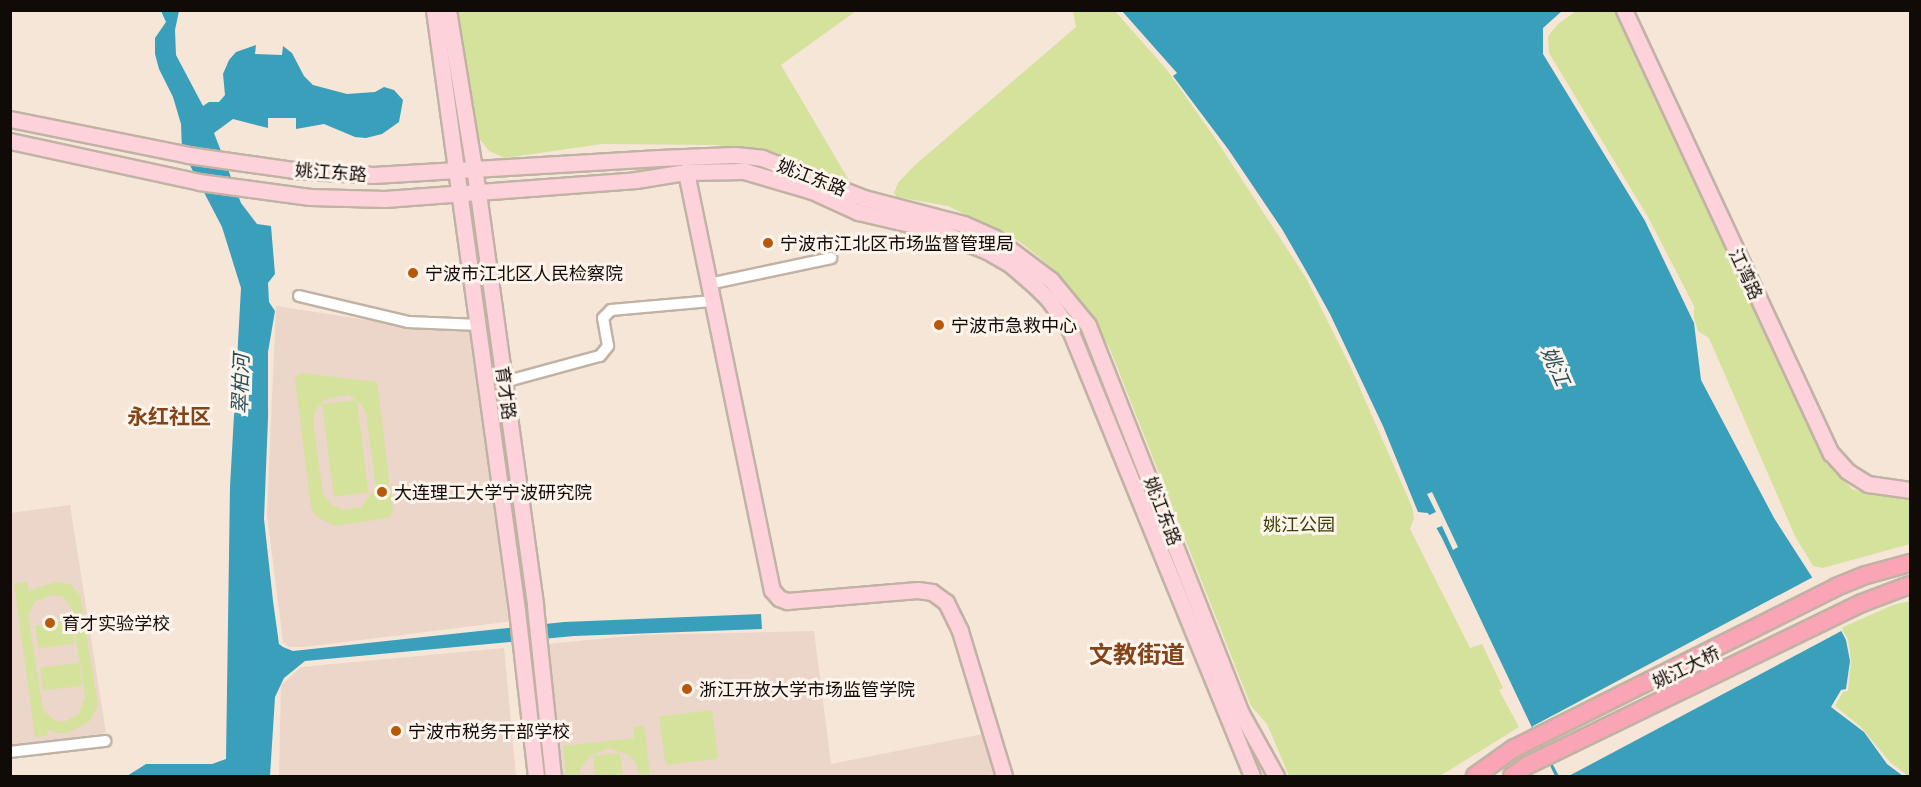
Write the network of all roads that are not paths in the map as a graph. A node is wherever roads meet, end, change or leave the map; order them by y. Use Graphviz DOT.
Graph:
graph roads {
  1 [pos="434,10"];
  2 [pos="448,10"];
  3 [pos="1624,10"];
  4 [pos="10,119"];
  5 [pos="10,141"];
  6 [pos="474,170"];
  7 [pos="457,171"];
  8 [pos="686,172"];
  9 [pos="478,193"];
  10 [pos="460,194"];
  11 [pos="831,258"];
  12 [pos="708,284"];
  13 [pos="299,296"];
  14 [pos="711,301"];
  15 [pos="479,325"];
  16 [pos="504,382"];
  17 [pos="1911,490"];
  18 [pos="1911,563"];
  19 [pos="1911,585"];
  20 [pos="105,741"];
  21 [pos="10,752"];
  22 [pos="1489,766"];
  23 [pos="536,777"];
  24 [pos="554,777"];
  25 [pos="1004,777"];
  26 [pos="1252,777"];
  27 [pos="1276,777"];
  28 [pos="1462,777"];
  29 [pos="1475,777"];
  30 [pos="1512,777"];
  1 -- 7 [label="main road, 育才路"];
  2 -- 6 [label="main road, 育才路"];
  3 -- 17 [label="main road, 江湾路"];
  4 -- 7 [label="main road, 姚江东路"];
  5 -- 10 [label="main road, 姚江东路"];
  6 -- 7 [label="main road, 姚江东路"];
  6 -- 9 [label="main road, 育才路"];
  6 -- 27 [label="main road, 姚江东路"];
  7 -- 10 [label="main road, 育才路"];
  8 -- 9 [label="main road, 姚江东路"];
  8 -- 12 [label="main road"];
  8 -- 26 [label="main road, 姚江东路"];
  9 -- 10 [label="main road, 姚江东路"];
  9 -- 16 [label="main road, 育才路"];
  10 -- 15 [label="main road, 育才路"];
  11 -- 12 [label="street"];
  12 -- 14 [label="main road"];
  13 -- 15 [label="street"];
  14 -- 16 [label="street"];
  14 -- 25 [label="main road"];
  15 -- 23 [label="main road, 育才路"];
  16 -- 24 [label="main road, 育才路"];
  18 -- 22 [label="main road, 姚江大桥"];
  19 -- 30 [label="main road, 姚江大桥"];
  20 -- 21 [label="street"];
  22 -- 28 [label="main road"];
  22 -- 29 [label="main road"];
}
